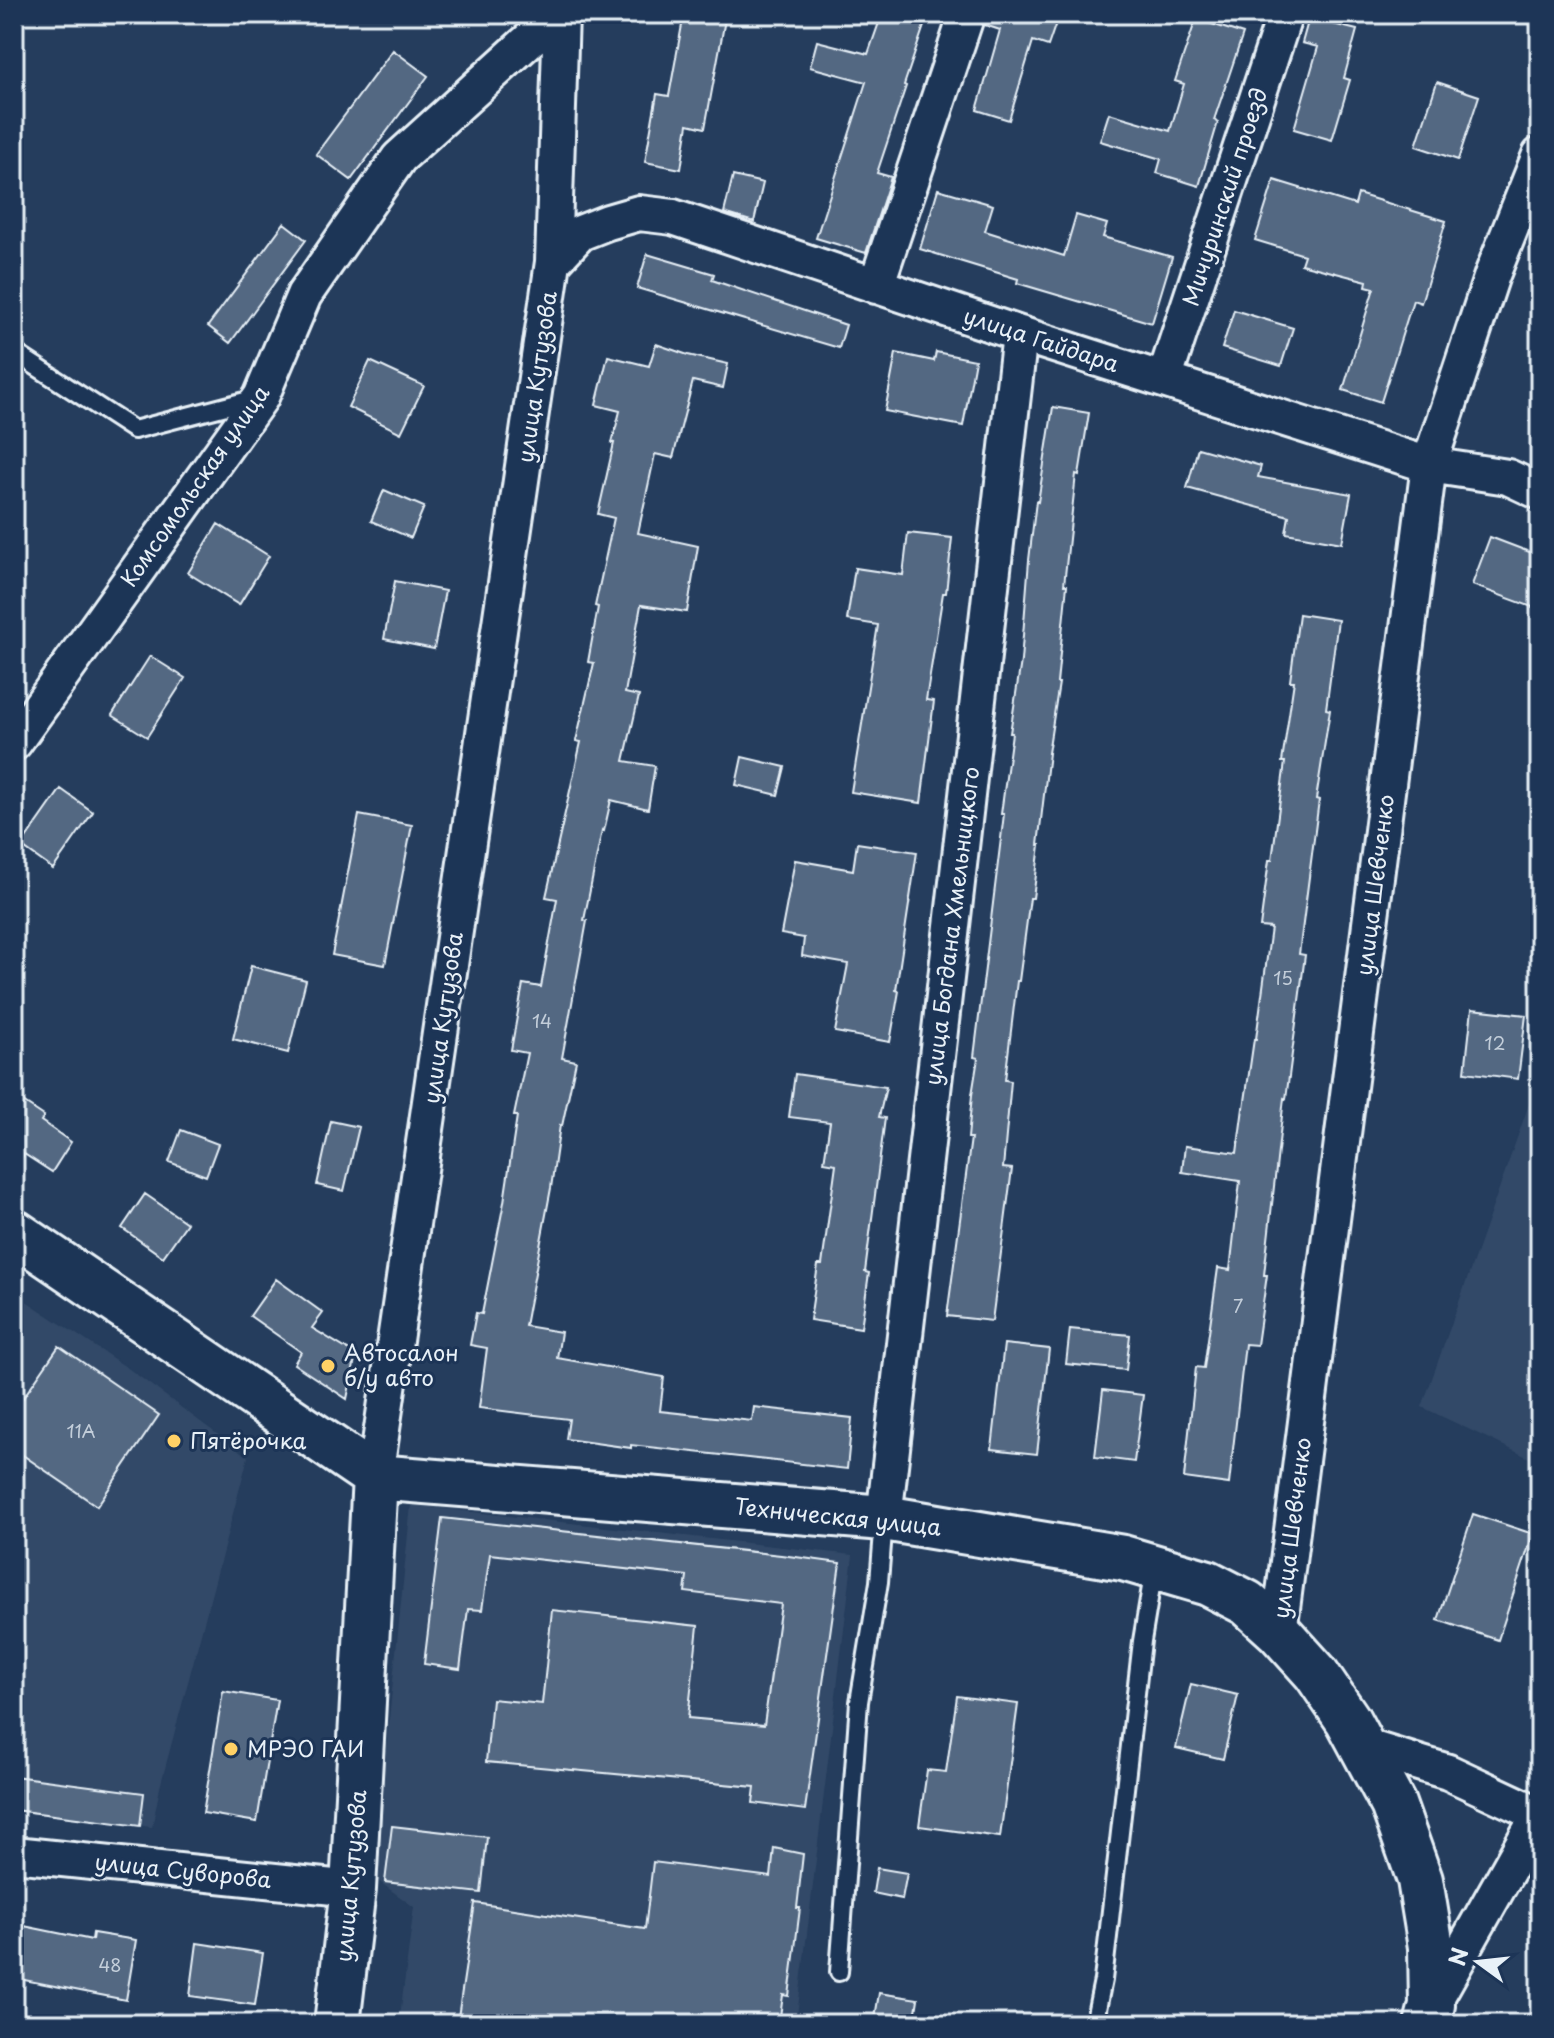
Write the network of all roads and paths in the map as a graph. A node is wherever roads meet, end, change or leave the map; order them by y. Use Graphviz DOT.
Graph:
graph roads {
  1 [pos="559,14"];
  2 [pos="967,14"];
  3 [pos="1285,14"];
  4 [pos="1540,155"];
  5 [pos="553,262"];
  6 [pos="876,286"];
  7 [pos="1020,334"];
  8 [pos="14,352"];
  9 [pos="1164,380"];
  10 [pos="261,397"];
  11 [pos="1429,465"];
  12 [pos="1540,492"];
  13 [pos="14,743"];
  14 [pos="14,1232"];
  15 [pos="375,1477"];
  16 [pos="884,1518"];
  17 [pos="1154,1567"];
  18 [pos="1279,1632"];
  19 [pos="1363,1746"];
  20 [pos="1540,1814"];
  21 [pos="14,1854"];
  22 [pos="353,1889"];
  23 [pos="839,1972"];
  24 [pos="1429,2014"];
  25 [pos="337,2024"];
  26 [pos="1094,2024"];
  1 -- 5 [label="street, улица Кутузова"];
  1 -- 10 [label="street, Комсомольская улица"];
  2 -- 6 [label="street"];
  3 -- 9 [label="street, Мичуринский проезд"];
  4 -- 11 [label="street, улица Шевченко"];
  5 -- 6 [label="street, улица Гайдара"];
  5 -- 15 [label="street, улица Кутузова"];
  6 -- 7 [label="street, улица Гайдара"];
  7 -- 9 [label="street, улица Гайдара"];
  7 -- 16 [label="street, улица Богдана Хмельницкого"];
  8 -- 10 [label="lane"];
  9 -- 11 [label="street, улица Гайдара"];
  10 -- 13 [label="street, Комсомольская улица"];
  11 -- 12 [label="street, улица Гайдара"];
  11 -- 18 [label="street, улица Шевченко"];
  14 -- 15 [label="main road"];
  15 -- 16 [label="main road, Техническая улица"];
  15 -- 22 [label="main road, улица Кутузова"];
  16 -- 17 [label="main road, Техническая улица"];
  16 -- 23 [label="lane"];
  17 -- 18 [label="main road, Техническая улица"];
  17 -- 26 [label="lane"];
  18 -- 19 [label="main road, Техническая улица"];
  19 -- 20 [label="street"];
  19 -- 24 [label="main road, Техническая улица"];
  20 -- 24 [label="street"];
  21 -- 22 [label="street, улица Суворова"];
  22 -- 25 [label="main road, улица Кутузова"];
}
